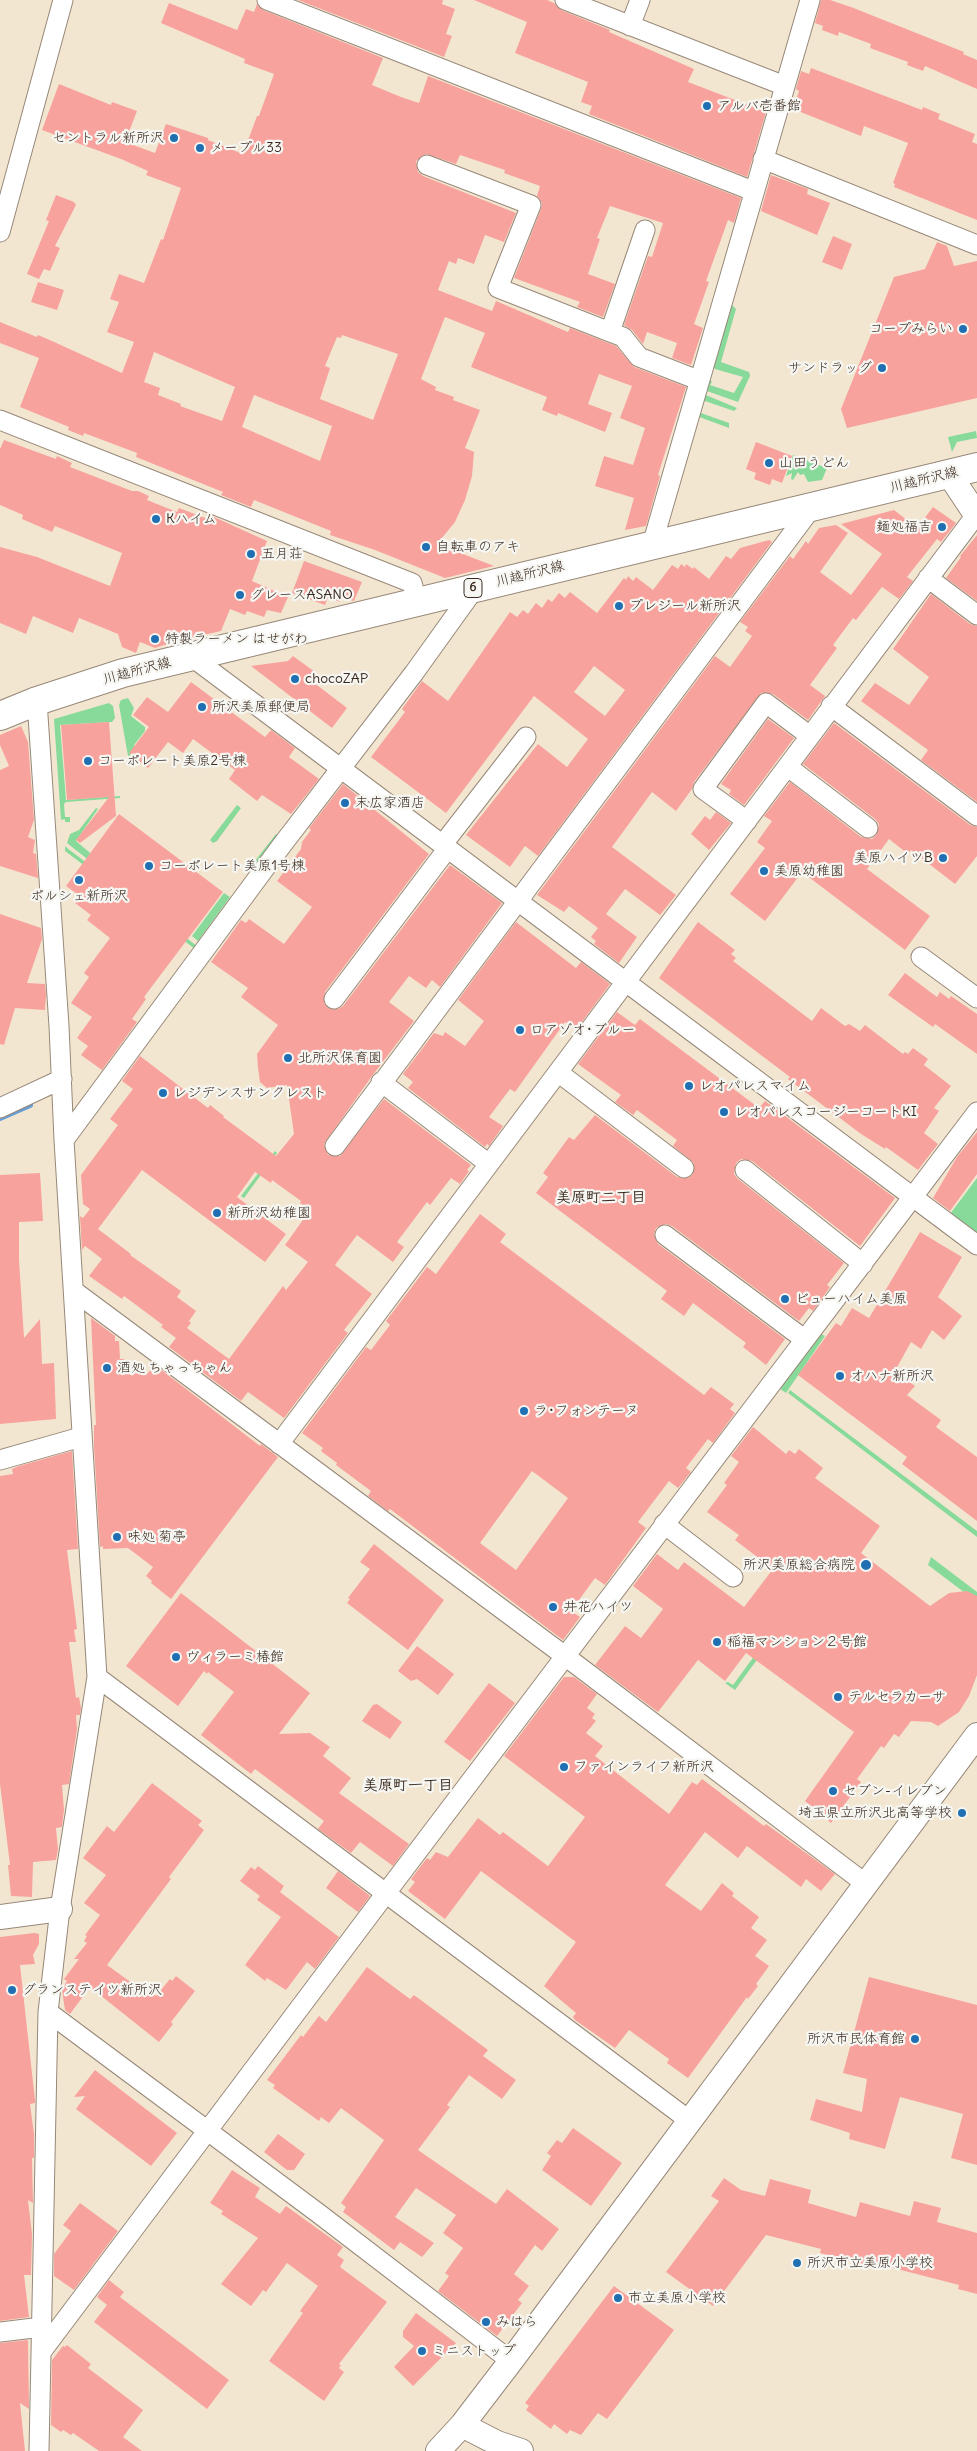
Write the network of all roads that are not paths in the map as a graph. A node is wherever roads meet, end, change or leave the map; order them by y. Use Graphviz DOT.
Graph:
graph roads {
  1 [pos="63,0"];
  2 [pos="267,0"];
  3 [pos="565,0"];
  4 [pos="640,0"];
  5 [pos="810,0"];
  6 [pos="630,26"];
  7 [pos="784,86"];
  8 [pos="763,159"];
  9 [pos="427,165"];
  10 [pos="753,191"];
  11 [pos="645,230"];
  12 [pos="0,232"];
  13 [pos="977,245"];
  14 [pos="610,332"];
  15 [pos="698,380"];
  16 [pos="0,420"];
  17 [pos="977,467"];
  18 [pos="949,474"];
  19 [pos="813,506"];
  20 [pos="976,515"];
  21 [pos="652,545"];
  22 [pos="928,578"];
  23 [pos="475,588"];
  24 [pos="417,602"];
  25 [pos="977,615"];
  26 [pos="192,657"];
  27 [pos="37,701"];
  28 [pos="831,706"];
  29 [pos="0,716"];
  30 [pos="810,736"];
  31 [pos="526,737"];
  32 [pos="788,767"];
  33 [pos="342,768"];
  34 [pos="977,816"];
  35 [pos="747,821"];
  36 [pos="868,828"];
  37 [pos="445,846"];
  38 [pos="516,900"];
  39 [pos="921,957"];
  40 [pos="626,983"];
  41 [pos="977,998"];
  42 [pos="334,999"];
  43 [pos="559,1073"];
  44 [pos="62,1080"];
  45 [pos="381,1082"];
  46 [pos="0,1108"];
  47 [pos="977,1112"];
  48 [pos="64,1140"];
  49 [pos="335,1146"];
  50 [pos="490,1164"];
  51 [pos="684,1168"];
  52 [pos="745,1170"];
  53 [pos="913,1197"];
  54 [pos="665,1235"];
  55 [pos="977,1246"];
  56 [pos="863,1264"];
  57 [pos="74,1291"];
  58 [pos="804,1339"];
  59 [pos="81,1437"];
  60 [pos="279,1444"];
  61 [pos="0,1460"];
  62 [pos="664,1524"];
  63 [pos="733,1577"];
  64 [pos="565,1656"];
  65 [pos="97,1677"];
  66 [pos="977,1735"];
  67 [pos="866,1884"];
  68 [pos="386,1893"];
  69 [pos="60,1909"];
  70 [pos="0,1917"];
  71 [pos="48,2012"];
  72 [pos="690,2121"];
  73 [pos="208,2131"];
  74 [pos="42,2326"];
  75 [pos="0,2332"];
  76 [pos="42,2351"];
  77 [pos="511,2361"];
  78 [pos="462,2425"];
  79 [pos="38,2449"];
  80 [pos="438,2451"];
  81 [pos="521,2451"];
  1 -- 12 [label="street"];
  2 -- 10 [label="street"];
  3 -- 6 [label="street"];
  4 -- 6 [label="street"];
  5 -- 7 [label="street"];
  6 -- 7 [label="street"];
  7 -- 8 [label="street"];
  8 -- 10 [label="street"];
  8 -- 13 [label="street"];
  9 -- 14 [label="street"];
  10 -- 15 [label="street"];
  11 -- 14 [label="street"];
  14 -- 15 [label="street"];
  15 -- 21 [label="street"];
  16 -- 24 [label="street"];
  17 -- 18 [label="main road, 川越所沢線 / 6"];
  18 -- 19 [label="main road, 川越所沢線 / 6"];
  18 -- 20 [label="street"];
  19 -- 21 [label="main road, 川越所沢線 / 6"];
  19 -- 38 [label="street"];
  20 -- 22 [label="street"];
  21 -- 23 [label="main road, 川越所沢線 / 6"];
  22 -- 25 [label="street"];
  22 -- 28 [label="street"];
  23 -- 24 [label="main road, 川越所沢線 / 6"];
  23 -- 33 [label="street"];
  24 -- 26 [label="main road, 川越所沢線 / 6"];
  26 -- 27 [label="main road, 川越所沢線 / 6"];
  26 -- 33 [label="street"];
  27 -- 29 [label="main road, 川越所沢線 / 6"];
  27 -- 44 [label="street"];
  28 -- 30 [label="street"];
  28 -- 34 [label="street"];
  30 -- 32 [label="street"];
  30 -- 35 [label="street"];
  31 -- 37 [label="street"];
  32 -- 35 [label="street"];
  32 -- 36 [label="street"];
  33 -- 37 [label="street"];
  33 -- 48 [label="street"];
  35 -- 40 [label="street"];
  37 -- 38 [label="street"];
  37 -- 42 [label="street"];
  38 -- 40 [label="street"];
  38 -- 45 [label="street"];
  39 -- 41 [label="street"];
  40 -- 43 [label="street"];
  40 -- 53 [label="street"];
  43 -- 50 [label="street"];
  43 -- 51 [label="street"];
  44 -- 46 [label="street"];
  44 -- 48 [label="street"];
  45 -- 49 [label="street"];
  45 -- 50 [label="street"];
  47 -- 53 [label="street"];
  48 -- 57 [label="street"];
  50 -- 60 [label="street"];
  52 -- 56 [label="street"];
  53 -- 55 [label="street"];
  53 -- 56 [label="street"];
  54 -- 58 [label="street"];
  56 -- 58 [label="street"];
  57 -- 59 [label="street"];
  57 -- 60 [label="street"];
  58 -- 62 [label="street"];
  59 -- 61 [label="street"];
  59 -- 65 [label="street"];
  60 -- 64 [label="street"];
  62 -- 63 [label="street"];
  62 -- 64 [label="street"];
  64 -- 67 [label="street"];
  64 -- 68 [label="street"];
  65 -- 68 [label="street"];
  65 -- 69 [label="street"];
  66 -- 67 [label="street"];
  67 -- 72 [label="street"];
  68 -- 72 [label="street"];
  68 -- 73 [label="street"];
  69 -- 70 [label="street"];
  69 -- 71 [label="street"];
  71 -- 73 [label="street"];
  71 -- 74 [label="street"];
  72 -- 77 [label="street"];
  73 -- 76 [label="street"];
  73 -- 77 [label="street"];
  74 -- 75 [label="street"];
  74 -- 76 [label="street"];
  76 -- 79 [label="street"];
  77 -- 78 [label="street"];
  78 -- 80 [label="street"];
  78 -- 81 [label="street"];
}
